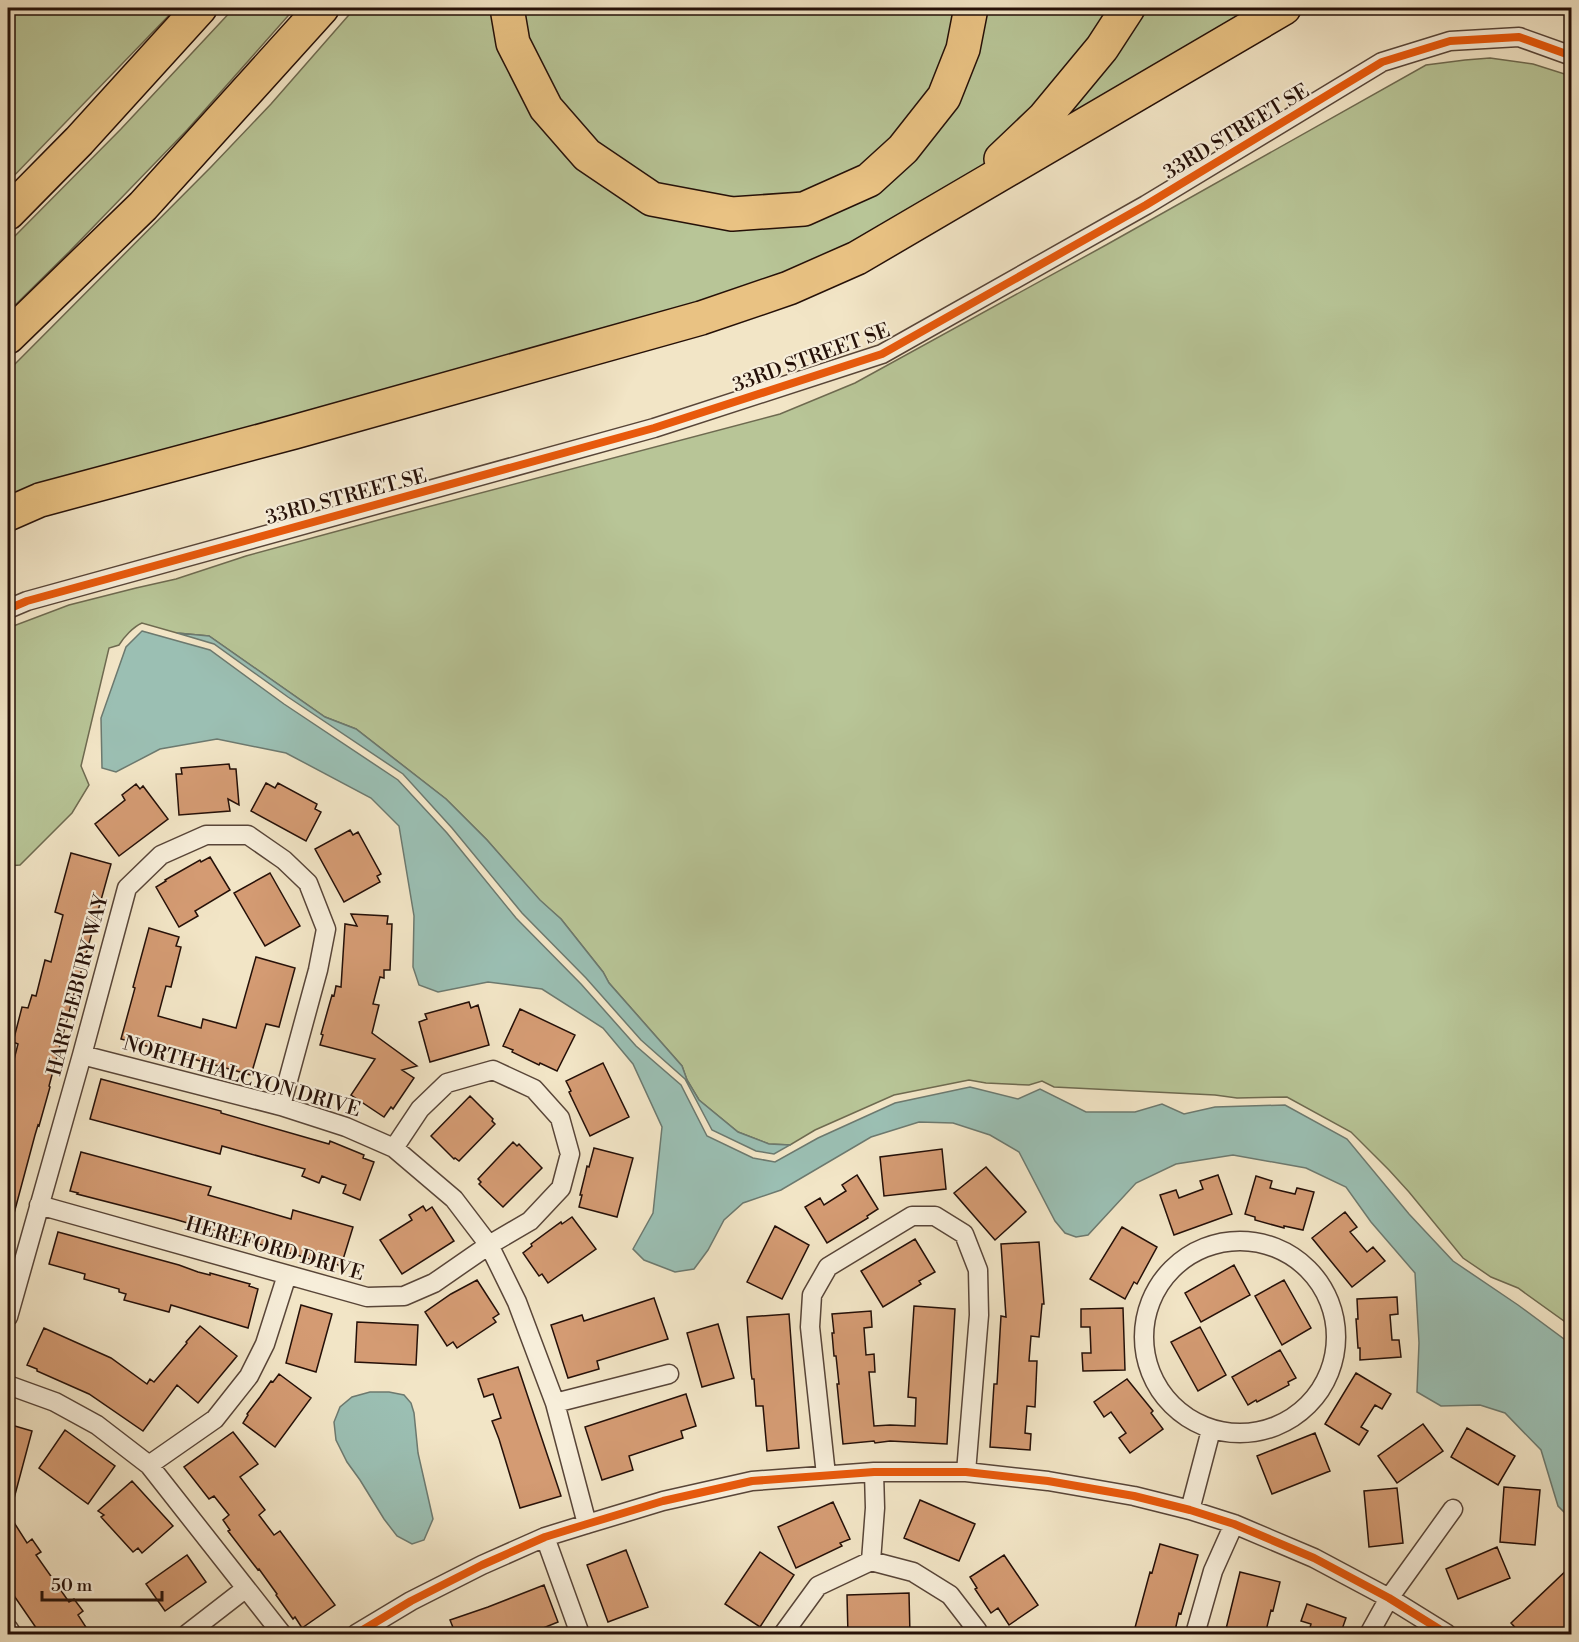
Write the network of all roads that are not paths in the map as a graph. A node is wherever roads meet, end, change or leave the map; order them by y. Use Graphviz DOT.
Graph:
graph roads {
  1 [pos="200,8"];
  2 [pos="322,8"];
  3 [pos="507,8"];
  4 [pos="971,8"];
  5 [pos="1128,8"];
  6 [pos="1284,8"];
  7 [pos="1572,56"];
  8 [pos="961,197"];
  9 [pos="8,213"];
  10 [pos="8,337"];
  11 [pos="8,514"];
  12 [pos="8,609"];
  13 [pos="82,1055"];
  14 [pos="280,1106"];
  15 [pos="394,1148"];
  16 [pos="39,1205"];
  17 [pos="489,1245"];
  18 [pos="287,1275"];
  19 [pos="8,1317"];
  20 [pos="669,1374"];
  21 [pos="8,1385"];
  22 [pos="555,1403"];
  23 [pos="1211,1430"];
  24 [pos="149,1465"];
  25 [pos="874,1472"];
  26 [pos="966,1472"];
  27 [pos="826,1475"];
  28 [pos="1453,1509"];
  29 [pos="1190,1510"];
  30 [pos="587,1524"];
  31 [pos="1234,1524"];
  32 [pos="545,1537"];
  33 [pos="871,1561"];
  34 [pos="244,1589"];
  35 [pos="1389,1598"];
  36 [pos="8,1628"];
  37 [pos="12,1635"];
  38 [pos="187,1635"];
  39 [pos="282,1635"];
  40 [pos="356,1635"];
  41 [pos="580,1635"];
  42 [pos="783,1635"];
  43 [pos="978,1635"];
  44 [pos="1195,1635"];
  45 [pos="1369,1635"];
  46 [pos="1447,1635"];
  1 -- 9 [label="highway"];
  2 -- 10 [label="highway"];
  3 -- 4 [label="highway"];
  5 -- 8 [label="highway"];
  6 -- 8 [label="highway"];
  7 -- 12 [label="street, 33RD STREET SE"];
  8 -- 11 [label="highway"];
  13 -- 14 [label="street, NORTH HALCYON DRIVE"];
  13 -- 14 [label="street, HARTLEBURY WAY"];
  13 -- 16 [label="street, HARTLEBURY WAY"];
  14 -- 15 [label="street, NORTH HALCYON DRIVE"];
  15 -- 17 [label="street, NORTH HALCYON DRIVE"];
  15 -- 17 [label="street, HEREFORD DRIVE"];
  16 -- 18 [label="street, HEREFORD DRIVE"];
  16 -- 19 [label="street, HARTLEBURY WAY"];
  17 -- 18 [label="street, HEREFORD DRIVE"];
  17 -- 22 [label="street"];
  18 -- 24 [label="street"];
  20 -- 22 [label="street"];
  21 -- 24 [label="street"];
  22 -- 30 [label="street"];
  23 -- 23 [label="street"];
  23 -- 29 [label="street"];
  24 -- 34 [label="street"];
  25 -- 26 [label="street"];
  25 -- 27 [label="street"];
  25 -- 33 [label="street"];
  26 -- 27 [label="street"];
  26 -- 29 [label="street"];
  27 -- 30 [label="street"];
  28 -- 35 [label="street"];
  29 -- 31 [label="street"];
  30 -- 32 [label="street"];
  31 -- 35 [label="street"];
  31 -- 44 [label="street"];
  32 -- 40 [label="street"];
  32 -- 41 [label="street"];
  33 -- 42 [label="street"];
  33 -- 43 [label="street"];
  34 -- 38 [label="street"];
  34 -- 39 [label="street"];
  35 -- 45 [label="street"];
  35 -- 46 [label="street"];
  36 -- 37 [label="street"];
}
